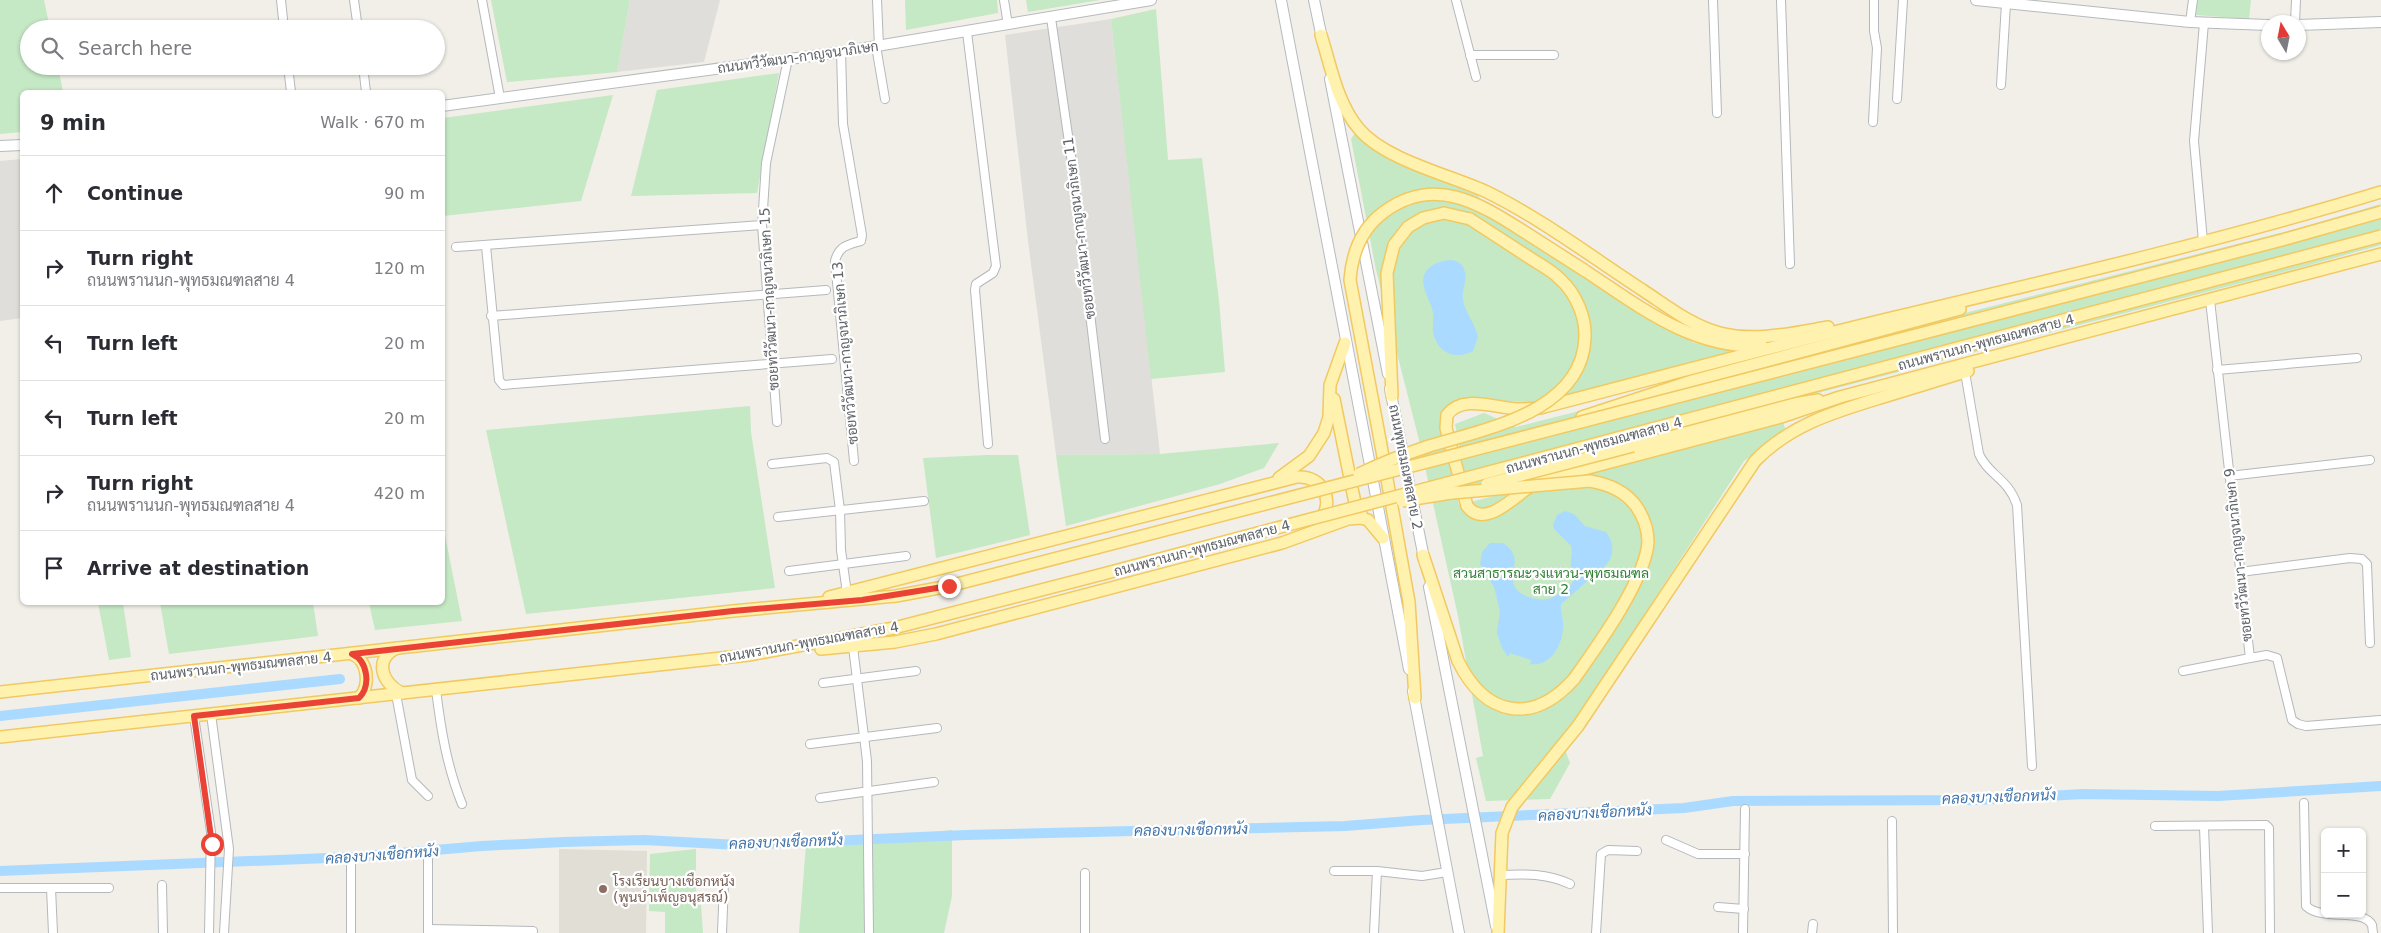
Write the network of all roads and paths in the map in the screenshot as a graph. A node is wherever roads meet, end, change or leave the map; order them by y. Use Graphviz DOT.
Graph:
graph roads {
  1 [pos="281,0"];
  2 [pos="354,0"];
  3 [pos="482,0"];
  4 [pos="877,0"];
  5 [pos="1004,0"];
  6 [pos="1151,0"];
  7 [pos="1280,0"];
  8 [pos="1314,0"];
  9 [pos="1456,0"];
  10 [pos="1712,0"];
  11 [pos="1781,0"];
  12 [pos="1874,0"];
  13 [pos="1903,0"];
  14 [pos="1977,0"];
  15 [pos="2193,0"];
  16 [pos="2296,0"];
  17 [pos="2006,4"];
  18 [pos="2067,5"];
  19 [pos="2295,15"];
  20 [pos="1051,18"];
  21 [pos="283,20"];
  22 [pos="357,20"];
  23 [pos="2190,22"];
  24 [pos="2381,22"];
  25 [pos="2204,23"];
  26 [pos="1008,25"];
  27 [pos="2261,25"];
  28 [pos="2306,25"];
  29 [pos="967,32"];
  30 [pos="1322,36"];
  31 [pos="878,46"];
  32 [pos="841,52"];
  33 [pos="1470,55"];
  34 [pos="1554,55"];
  35 [pos="788,59"];
  36 [pos="289,75"];
  37 [pos="364,75"];
  38 [pos="1476,77"];
  39 [pos="2001,86"];
  40 [pos="291,90"];
  41 [pos="366,90"];
  42 [pos="500,98"];
  43 [pos="885,99"];
  44 [pos="1898,99"];
  45 [pos="445,106"];
  46 [pos="1716,113"];
  47 [pos="1872,122"];
  48 [pos="20,144"];
  49 [pos="0,146"];
  50 [pos="2381,192"];
  51 [pos="2381,212"];
  52 [pos="762,225"];
  53 [pos="2381,236"];
  54 [pos="2203,242"];
  55 [pos="486,246"];
  56 [pos="456,247"];
  57 [pos="2381,254"];
  58 [pos="1790,264"];
  59 [pos="2020,288"];
  60 [pos="826,290"];
  61 [pos="768,294"];
  62 [pos="2210,300"];
  63 [pos="491,316"];
  64 [pos="1889,318"];
  65 [pos="1345,343"];
  66 [pos="2045,343"];
  67 [pos="1794,348"];
  68 [pos="2357,358"];
  69 [pos="832,359"];
  70 [pos="772,364"];
  71 [pos="2217,370"];
  72 [pos="1965,372"];
  73 [pos="1330,385"];
  74 [pos="1392,396"];
  75 [pos="1840,397"];
  76 [pos="777,422"];
  77 [pos="1540,432"];
  78 [pos="1105,439"];
  79 [pos="988,444"];
  80 [pos="2370,460"];
  81 [pos="854,461"];
  82 [pos="772,464"];
  83 [pos="2229,476"];
  84 [pos="1337,485"];
  85 [pos="1250,489"];
  86 [pos="1452,493"];
  87 [pos="924,501"];
  88 [pos="1372,503"];
  89 [pos="840,510"];
  90 [pos="778,517"];
  91 [pos="1366,519"];
  92 [pos="1298,537"];
  93 [pos="1383,538"];
  94 [pos="1423,555"];
  95 [pos="906,556"];
  96 [pos="842,564"];
  97 [pos="789,571"];
  98 [pos="2240,572"];
  99 [pos="846,593"];
  100 [pos="787,606"];
  101 [pos="2370,643"];
  102 [pos="853,647"];
  103 [pos="397,648"];
  104 [pos="352,654"];
  105 [pos="749,654"];
  106 [pos="2250,658"];
  107 [pos="916,671"];
  108 [pos="2183,671"];
  109 [pos="857,678"];
  110 [pos="823,683"];
  111 [pos="436,690"];
  112 [pos="0,692"];
  113 [pos="399,693"];
  114 [pos="359,698"];
  115 [pos="1415,698"];
  116 [pos="211,714"];
  117 [pos="194,716"];
  118 [pos="2380,720"];
  119 [pos="937,728"];
  120 [pos="0,737"];
  121 [pos="865,738"];
  122 [pos="810,744"];
  123 [pos="2032,766"];
  124 [pos="934,782"];
  125 [pos="869,792"];
  126 [pos="428,796"];
  127 [pos="820,798"];
  128 [pos="2304,803"];
  129 [pos="462,804"];
  130 [pos="1745,809"];
  131 [pos="1892,821"];
  132 [pos="2155,826"];
  133 [pos="2204,827"];
  134 [pos="1666,840"];
  135 [pos="1637,851"];
  136 [pos="1745,854"];
  137 [pos="428,860"];
  138 [pos="351,863"];
  139 [pos="1334,871"];
  140 [pos="1377,871"];
  141 [pos="1447,872"];
  142 [pos="1085,873"];
  143 [pos="1499,875"];
  144 [pos="724,882"];
  145 [pos="1570,884"];
  146 [pos="162,885"];
  147 [pos="0,888"];
  148 [pos="51,888"];
  149 [pos="109,888"];
  150 [pos="1718,907"];
  151 [pos="1744,909"];
  152 [pos="1813,924"];
  153 [pos="428,931"];
  154 [pos="533,931"];
  155 [pos="53,933"];
  156 [pos="164,933"];
  157 [pos="209,933"];
  158 [pos="224,933"];
  159 [pos="351,933"];
  160 [pos="722,933"];
  161 [pos="869,933"];
  162 [pos="1085,933"];
  163 [pos="1374,933"];
  164 [pos="1459,933"];
  165 [pos="1498,933"];
  166 [pos="1596,933"];
  167 [pos="1743,933"];
  168 [pos="1812,933"];
  169 [pos="1893,933"];
  170 [pos="2208,933"];
  171 [pos="2270,933"];
  172 [pos="2373,933"];
  1 -- 21 [label="street"];
  2 -- 22 [label="street"];
  3 -- 42 [label="street"];
  4 -- 31 [label="street"];
  5 -- 26 [label="street"];
  6 -- 20 [label="main road, ถนนทวีวัฒนา-กาญจนาภิเษก"];
  7 -- 65 [label="main road"];
  8 -- 30 [label="main road, ถนนพุทธมณฑลสาย 2"];
  9 -- 33 [label="street"];
  10 -- 46 [label="street"];
  11 -- 58 [label="street"];
  12 -- 47 [label="street"];
  13 -- 44 [label="street"];
  14 -- 17 [label="main road"];
  15 -- 23 [label="street"];
  16 -- 19 [label="street"];
  17 -- 18 [label="main road"];
  17 -- 39 [label="street"];
  18 -- 23 [label="main road"];
  20 -- 26 [label="main road, ถนนทวีวัฒนา-กาญจนาภิเษก"];
  20 -- 78 [label="street, ซอยทวีวัฒนา-กาญจนาภิเษก 11"];
  23 -- 25 [label="main road"];
  24 -- 28 [label="main road"];
  25 -- 27 [label="main road"];
  25 -- 54 [label="street"];
  26 -- 29 [label="main road, ถนนทวีวัฒนา-กาญจนาภิเษก"];
  29 -- 31 [label="main road, ถนนทวีวัฒนา-กาญจนาภิเษก"];
  29 -- 79 [label="street"];
  30 -- 64 [label="main road"];
  30 -- 74 [label="main road, ถนนพุทธมณฑลสาย 2"];
  31 -- 32 [label="main road, ถนนทวีวัฒนา-กาญจนาภิเษก"];
  31 -- 43 [label="street"];
  32 -- 35 [label="main road, ถนนทวีวัฒนา-กาญจนาภิเษก"];
  32 -- 81 [label="street, ซอยทวีวัฒนา-กาญจนาภิเษก 13"];
  33 -- 34 [label="street"];
  33 -- 38 [label="street"];
  35 -- 42 [label="main road, ถนนทวีวัฒนา-กาญจนาภิเษก"];
  35 -- 52 [label="street, ซอยทวีวัฒนา-กาญจนาภิเษก 15"];
  36 -- 40 [label="street"];
  37 -- 41 [label="street"];
  42 -- 45 [label="main road, ถนนทวีวัฒนา-กาญจนาภิเษก"];
  48 -- 49 [label="main road"];
  50 -- 54 [label="main road"];
  51 -- 77 [label="main road, ถนนพรานนก-พุทธมณฑลสาย 4, bridge"];
  52 -- 55 [label="street"];
  52 -- 61 [label="street, ซอยทวีวัฒนา-กาญจนาภิเษก 15"];
  53 -- 88 [label="main road, ถนนพรานนก-พุทธมณฑลสาย 4, bridge"];
  54 -- 59 [label="main road"];
  55 -- 56 [label="street"];
  55 -- 63 [label="street"];
  57 -- 62 [label="main road"];
  59 -- 64 [label="main road"];
  59 -- 67 [label="main road"];
  60 -- 61 [label="street"];
  61 -- 63 [label="street"];
  61 -- 70 [label="street, ซอยทวีวัฒนา-กาญจนาภิเษก 15"];
  62 -- 66 [label="main road"];
  62 -- 71 [label="street, ซอยทวีวัฒนา-กาญจนาภิเษก 9"];
  63 -- 70 [label="street"];
  64 -- 67 [label="main road"];
  65 -- 73 [label="main road"];
  65 -- 93 [label="main road"];
  66 -- 72 [label="main road"];
  66 -- 75 [label="main road"];
  67 -- 75 [label="main road"];
  67 -- 77 [label="main road, bridge"];
  67 -- 115 [label="main road, bridge"];
  68 -- 71 [label="street"];
  69 -- 70 [label="street"];
  70 -- 76 [label="street, ซอยทวีวัฒนา-กาญจนาภิเษก 15"];
  71 -- 83 [label="street, ซอยทวีวัฒนา-กาญจนาภิเษก 9"];
  72 -- 123 [label="street"];
  72 -- 143 [label="main road"];
  73 -- 85 [label="main road"];
  73 -- 91 [label="main road"];
  74 -- 84 [label="main road, bridge"];
  74 -- 94 [label="main road, ถนนพุทธมณฑลสาย 2"];
  75 -- 86 [label="main road, bridge"];
  77 -- 84 [label="main road, ถนนพรานนก-พุทธมณฑลสาย 4, bridge"];
  80 -- 83 [label="street"];
  82 -- 89 [label="street"];
  83 -- 98 [label="street, ซอยทวีวัฒนา-กาญจนาภิเษก 9"];
  84 -- 100 [label="main road, ถนนพรานนก-พุทธมณฑลสาย 4, bridge"];
  85 -- 92 [label="main road"];
  85 -- 99 [label="main road"];
  86 -- 88 [label="main road, bridge"];
  86 -- 94 [label="main road, bridge"];
  87 -- 89 [label="street"];
  88 -- 105 [label="main road, ถนนพรานนก-พุทธมณฑลสาย 4, bridge"];
  89 -- 90 [label="street"];
  89 -- 96 [label="street"];
  91 -- 92 [label="main road"];
  91 -- 93 [label="main road"];
  92 -- 102 [label="main road"];
  93 -- 115 [label="main road"];
  94 -- 165 [label="main road, ถนนพุทธมณฑลสาย 2"];
  95 -- 96 [label="street"];
  96 -- 97 [label="street"];
  96 -- 99 [label="street"];
  98 -- 101 [label="street"];
  98 -- 106 [label="street, ซอยทวีวัฒนา-กาญจนาภิเษก 9"];
  99 -- 100 [label="main road"];
  100 -- 103 [label="main road, ถนนพรานนก-พุทธมณฑลสาย 4"];
  102 -- 105 [label="main road"];
  102 -- 109 [label="street"];
  103 -- 104 [label="main road, ถนนพรานนก-พุทธมณฑลสาย 4"];
  103 -- 113 [label="main road"];
  104 -- 112 [label="main road, ถนนพรานนก-พุทธมณฑลสาย 4"];
  104 -- 114 [label="main road"];
  105 -- 111 [label="main road, ถนนพรานนก-พุทธมณฑลสาย 4"];
  106 -- 108 [label="street"];
  106 -- 118 [label="street, ซอยทวีวัฒนา-กาญจนาภิเษก 9"];
  107 -- 109 [label="street"];
  109 -- 110 [label="street"];
  109 -- 121 [label="street"];
  111 -- 113 [label="main road, ถนนพรานนก-พุทธมณฑลสาย 4"];
  111 -- 129 [label="street"];
  113 -- 114 [label="main road, ถนนพรานนก-พุทธมณฑลสาย 4"];
  113 -- 126 [label="street"];
  114 -- 116 [label="main road, ถนนพรานนก-พุทธมณฑลสาย 4"];
  115 -- 141 [label="main road"];
  116 -- 117 [label="main road, ถนนพรานนก-พุทธมณฑลสาย 4"];
  116 -- 158 [label="street"];
  117 -- 120 [label="main road, ถนนพรานนก-พุทธมณฑลสาย 4"];
  117 -- 157 [label="street"];
  119 -- 121 [label="street"];
  121 -- 122 [label="street"];
  121 -- 125 [label="street"];
  124 -- 125 [label="street"];
  125 -- 127 [label="street"];
  125 -- 161 [label="street"];
  128 -- 172 [label="street"];
  130 -- 136 [label="street"];
  131 -- 169 [label="street"];
  132 -- 133 [label="street"];
  133 -- 170 [label="street"];
  133 -- 171 [label="street"];
  134 -- 136 [label="street"];
  135 -- 166 [label="street"];
  136 -- 151 [label="street"];
  137 -- 153 [label="street"];
  138 -- 159 [label="street"];
  139 -- 140 [label="street"];
  140 -- 141 [label="street"];
  140 -- 163 [label="street"];
  141 -- 164 [label="main road"];
  142 -- 162 [label="street"];
  143 -- 145 [label="street"];
  143 -- 165 [label="main road"];
  144 -- 160 [label="street"];
  146 -- 156 [label="street"];
  147 -- 148 [label="street"];
  148 -- 149 [label="street"];
  148 -- 155 [label="street"];
  150 -- 151 [label="street"];
  151 -- 167 [label="street"];
  152 -- 168 [label="street"];
  153 -- 154 [label="street"];
}
